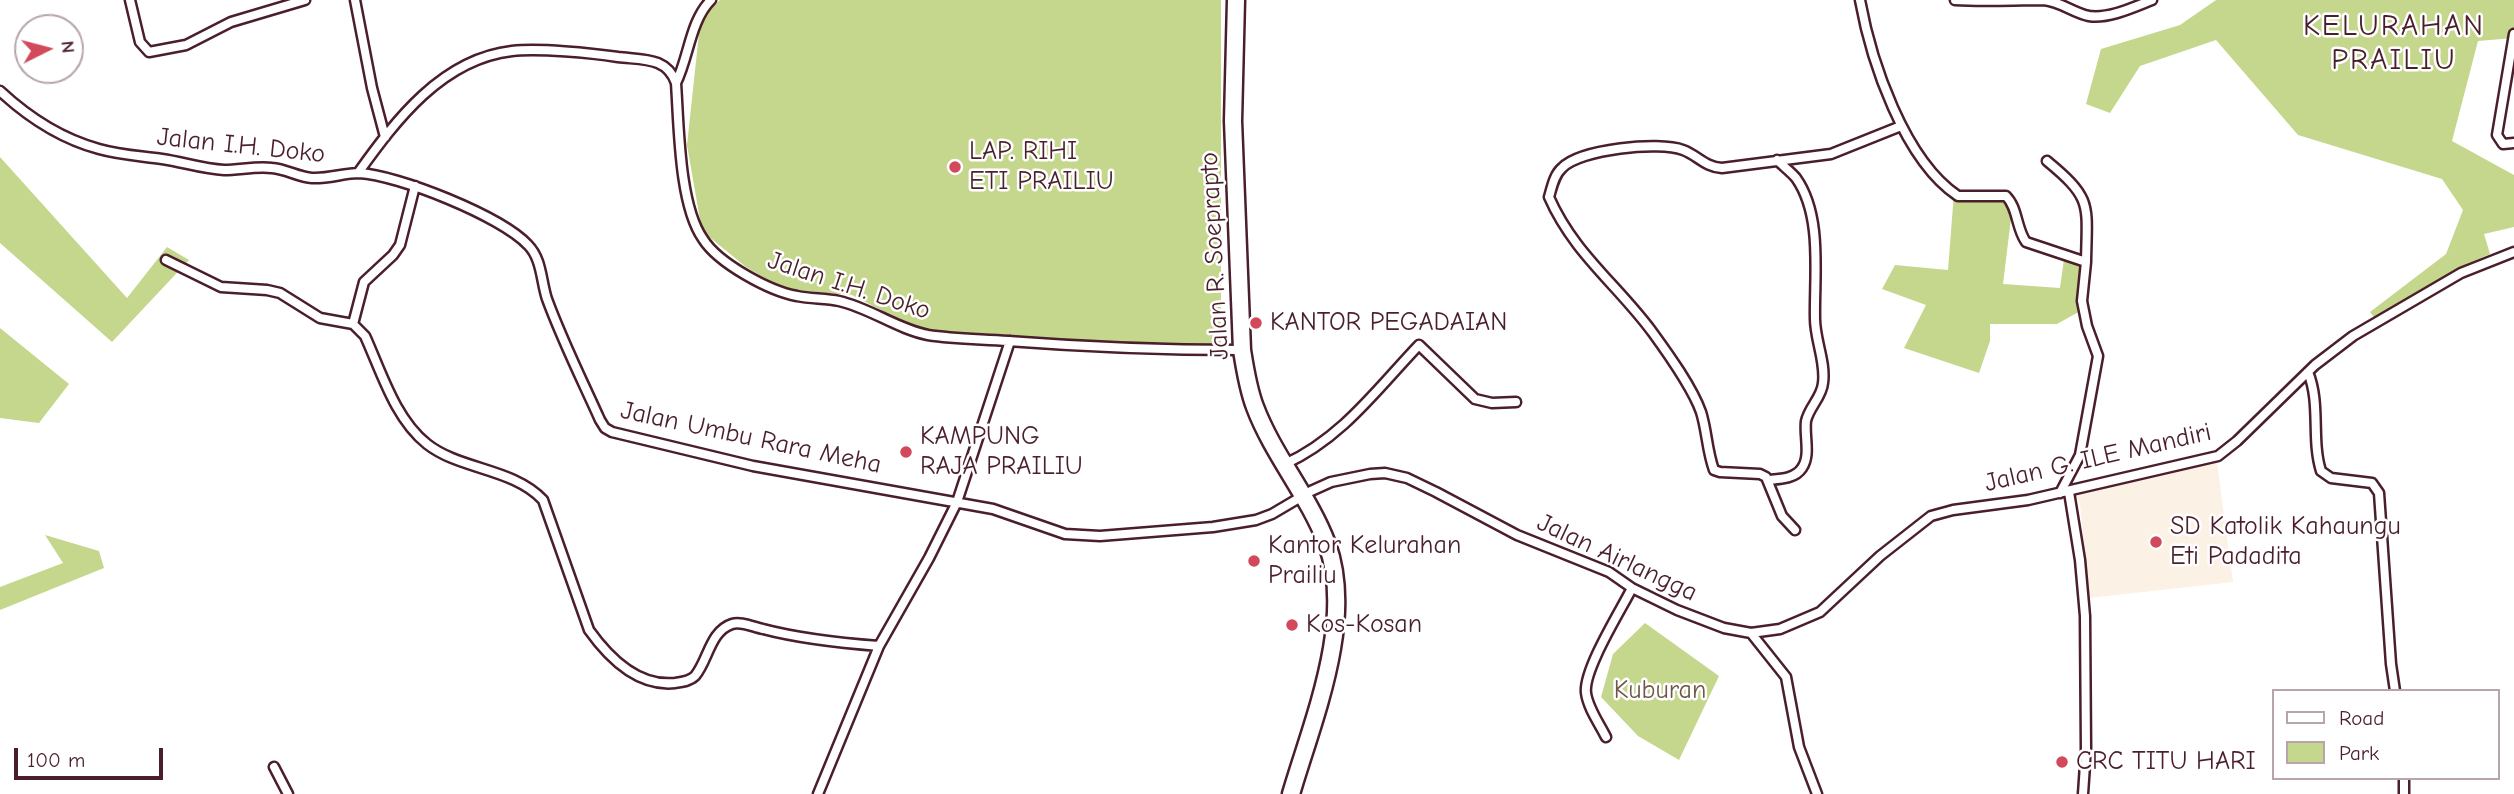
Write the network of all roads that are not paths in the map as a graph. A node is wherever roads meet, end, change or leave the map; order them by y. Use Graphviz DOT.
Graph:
graph roads {
  1 [pos="130,0"];
  2 [pos="305,0"];
  3 [pos="355,0"];
  4 [pos="711,0"];
  5 [pos="1236,0"];
  6 [pos="1860,0"];
  7 [pos="1955,0"];
  8 [pos="2152,0"];
  9 [pos="2514,34"];
  10 [pos="676,83"];
  11 [pos="0,91"];
  12 [pos="1902,126"];
  13 [pos="385,137"];
  14 [pos="2514,143"];
  15 [pos="1777,160"];
  16 [pos="2047,161"];
  17 [pos="358,173"];
  18 [pos="415,186"];
  19 [pos="2514,252"];
  20 [pos="166,260"];
  21 [pos="2085,262"];
  22 [pos="353,324"];
  23 [pos="1010,341"];
  24 [pos="1242,350"];
  25 [pos="2308,372"];
  26 [pos="1516,402"];
  27 [pos="1285,464"];
  28 [pos="1768,480"];
  29 [pos="2064,492"];
  30 [pos="1304,496"];
  31 [pos="957,502"];
  32 [pos="1795,530"];
  33 [pos="1632,588"];
  34 [pos="1751,633"];
  35 [pos="879,646"];
  36 [pos="2395,689"];
  37 [pos="1606,737"];
  38 [pos="274,767"];
  39 [pos="288,794"];
  40 [pos="818,794"];
  41 [pos="1291,794"];
  42 [pos="1817,794"];
  43 [pos="2083,794"];
  1 -- 2 [label="street"];
  3 -- 13 [label="street"];
  4 -- 10 [label="street"];
  5 -- 24 [label="highway, Jalan R. Soeprapto"];
  6 -- 12 [label="street"];
  7 -- 8 [label="street"];
  9 -- 14 [label="street"];
  10 -- 13 [label="street, Jalan I.H. Doko"];
  10 -- 23 [label="street, Jalan I.H. Doko"];
  11 -- 17 [label="street, Jalan I.H. Doko"];
  12 -- 15 [label="street"];
  12 -- 21 [label="street"];
  13 -- 17 [label="street, Jalan I.H. Doko"];
  15 -- 28 [label="street"];
  15 -- 28 [label="street"];
  16 -- 21 [label="street"];
  17 -- 18 [label="street, Jalan Umbu Rara Meha"];
  18 -- 22 [label="street"];
  18 -- 31 [label="street, Jalan Umbu Rara Meha"];
  19 -- 25 [label="street, Jalan G. ILE Mandiri"];
  20 -- 22 [label="street"];
  21 -- 29 [label="street"];
  22 -- 35 [label="street"];
  23 -- 24 [label="street, Jalan I.H. Doko"];
  23 -- 31 [label="street"];
  24 -- 27 [label="highway, Jalan R. Soeprapto"];
  25 -- 29 [label="street, Jalan G. ILE Mandiri"];
  25 -- 36 [label="street"];
  26 -- 27 [label="street"];
  27 -- 30 [label="highway, Jalan R. Soeprapto"];
  28 -- 32 [label="street"];
  29 -- 34 [label="street, Jalan G. ILE Mandiri"];
  29 -- 43 [label="street"];
  30 -- 31 [label="street, Jalan Umbu Rara Meha"];
  30 -- 33 [label="street, Jalan Airlangga"];
  30 -- 41 [label="highway, Jalan R. Soeprapto"];
  31 -- 35 [label="street"];
  33 -- 34 [label="street, Jalan Airlangga"];
  33 -- 37 [label="street"];
  34 -- 42 [label="street"];
  35 -- 40 [label="street"];
  38 -- 39 [label="street"];
}
